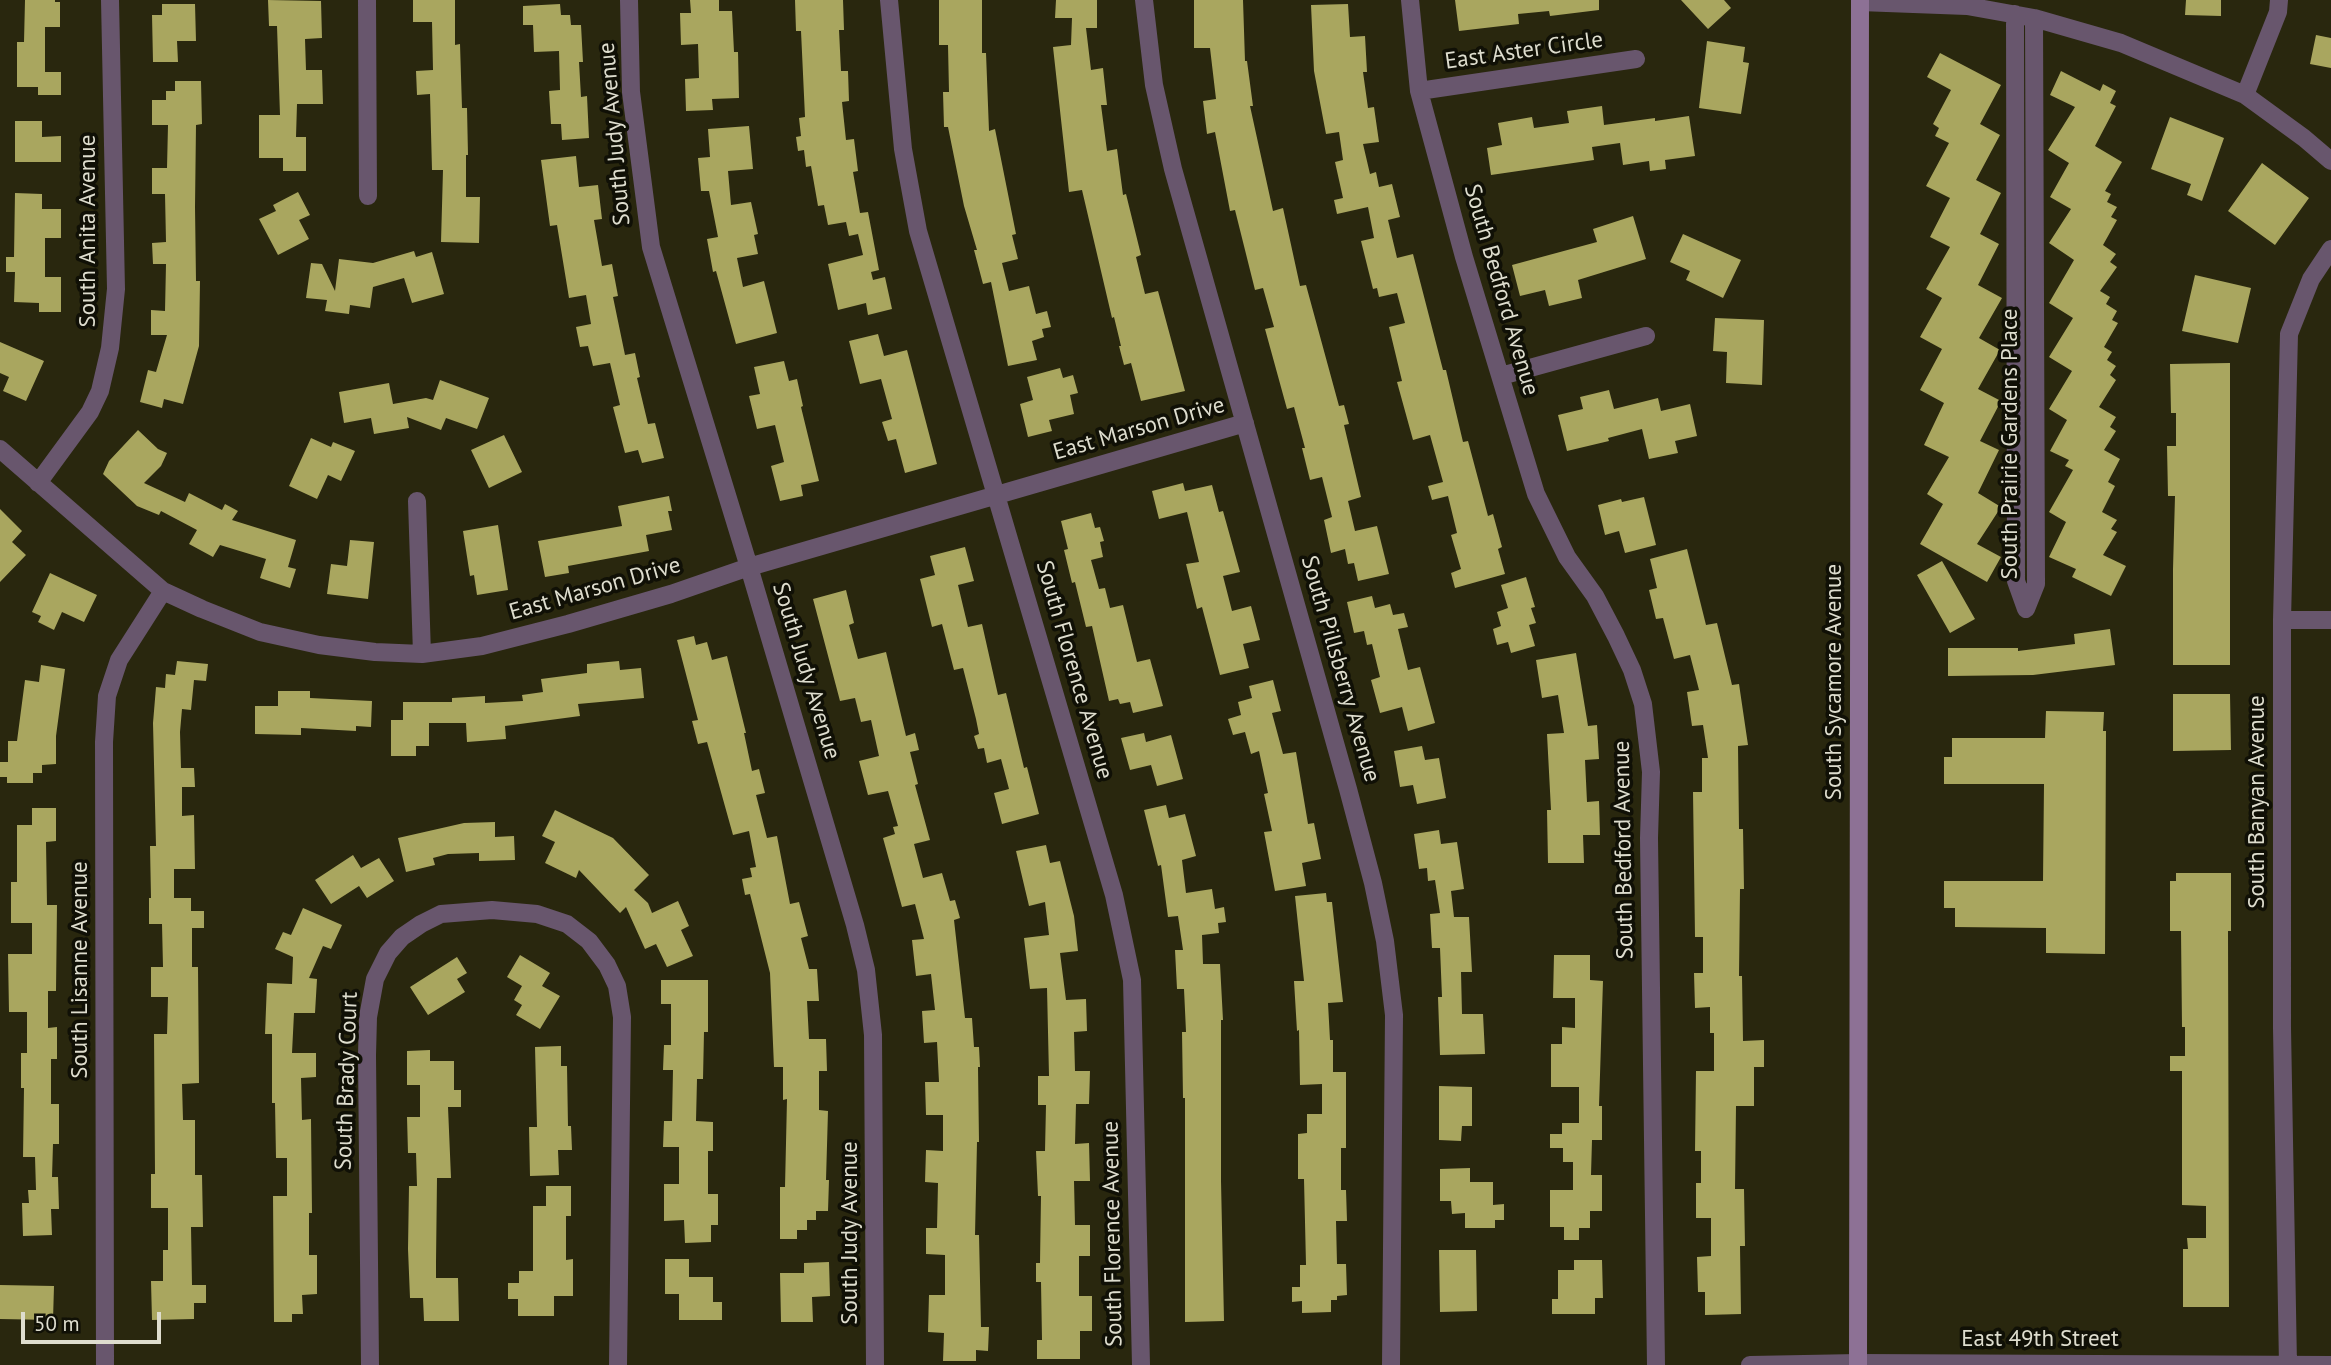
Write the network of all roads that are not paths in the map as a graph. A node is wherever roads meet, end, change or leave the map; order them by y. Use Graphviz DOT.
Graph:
graph roads {
  1 [pos="110,0"];
  2 [pos="367,0"];
  3 [pos="629,0"];
  4 [pos="889,0"];
  5 [pos="1144,0"];
  6 [pos="1410,0"];
  7 [pos="2279,0"];
  8 [pos="1860,1"];
  9 [pos="2015,14"];
  10 [pos="2034,18"];
  11 [pos="1636,59"];
  12 [pos="1419,90"];
  13 [pos="2245,95"];
  14 [pos="2331,161"];
  15 [pos="368,196"];
  16 [pos="2331,248"];
  17 [pos="1646,336"];
  18 [pos="1501,376"];
  19 [pos="1245,423"];
  20 [pos="0,449"];
  21 [pos="38,483"];
  22 [pos="997,496"];
  23 [pos="417,500"];
  24 [pos="749,567"];
  25 [pos="163,591"];
  26 [pos="2282,620"];
  27 [pos="2331,620"];
  28 [pos="422,654"];
  29 [pos="1858,1364"];
  30 [pos="105,1365"];
  31 [pos="370,1365"];
  32 [pos="618,1365"];
  33 [pos="875,1365"];
  34 [pos="1141,1365"];
  35 [pos="1391,1365"];
  36 [pos="1656,1365"];
  37 [pos="1750,1365"];
  38 [pos="2288,1365"];
  39 [pos="2331,1365"];
  1 -- 21 [label="street, South Anita Avenue"];
  2 -- 15 [label="street"];
  3 -- 24 [label="street, South Judy Avenue"];
  4 -- 22 [label="street, South Florence Avenue"];
  5 -- 19 [label="street, South Pillsberry Avenue"];
  6 -- 12 [label="street, South Bedford Avenue"];
  7 -- 13 [label="street"];
  8 -- 9 [label="street"];
  8 -- 29 [label="main road, South Sycamore Avenue"];
  9 -- 10 [label="street"];
  9 -- 10 [label="street, South Prairie Gardens Place"];
  10 -- 13 [label="street"];
  11 -- 12 [label="street, East Aster Circle"];
  12 -- 18 [label="street, South Bedford Avenue"];
  13 -- 14 [label="street"];
  16 -- 26 [label="street, South Banyan Avenue"];
  17 -- 18 [label="street"];
  18 -- 36 [label="street, South Bedford Avenue"];
  19 -- 22 [label="street, East Marson Drive"];
  19 -- 35 [label="street, South Pillsberry Avenue"];
  20 -- 21 [label="street, East Marson Drive"];
  21 -- 25 [label="street, East Marson Drive"];
  22 -- 24 [label="street, East Marson Drive"];
  22 -- 34 [label="street, South Florence Avenue"];
  23 -- 28 [label="street"];
  24 -- 28 [label="street, East Marson Drive"];
  24 -- 33 [label="street, South Judy Avenue"];
  25 -- 28 [label="street, East Marson Drive"];
  25 -- 30 [label="street, South Lisanne Avenue"];
  26 -- 27 [label="street"];
  26 -- 38 [label="street, South Banyan Avenue"];
  29 -- 37 [label="street, East 49th Street"];
  29 -- 38 [label="street, East 49th Street"];
  31 -- 32 [label="street, South Brady Court"];
  38 -- 39 [label="street, East 49th Street"];
}
